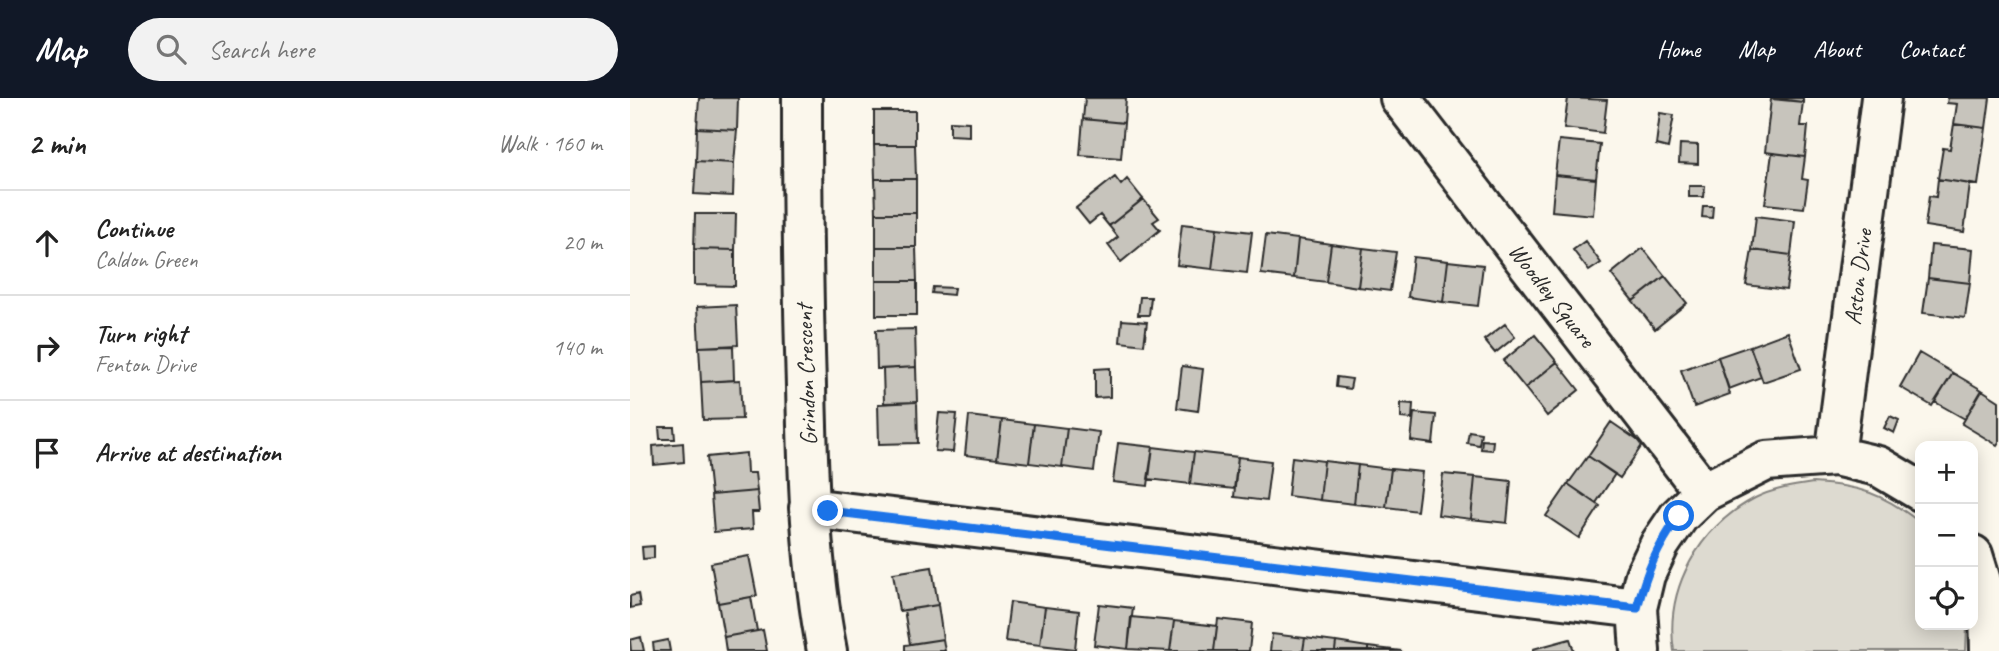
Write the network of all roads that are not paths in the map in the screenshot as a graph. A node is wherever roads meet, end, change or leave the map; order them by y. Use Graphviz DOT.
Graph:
graph roads {
  1 [pos="802,98"];
  2 [pos="1400,98"];
  3 [pos="1881,98"];
  4 [pos="1835,456"];
  5 [pos="1915,488"];
  6 [pos="1704,492"];
  7 [pos="809,508"];
  8 [pos="1977,567"];
  9 [pos="1637,608"];
  10 [pos="827,651"];
  11 [pos="1640,651"];
  12 [pos="1990,651"];
  1 -- 7 [label="street, Grindon Crescent"];
  2 -- 6 [label="street, Woodley Square"];
  3 -- 4 [label="street, Aston Drive"];
  4 -- 5 [label="street"];
  4 -- 6 [label="street"];
  6 -- 9 [label="street"];
  7 -- 9 [label="street"];
  7 -- 10 [label="street, Grindon Crescent"];
  8 -- 12 [label="street"];
  9 -- 11 [label="street"];
}
